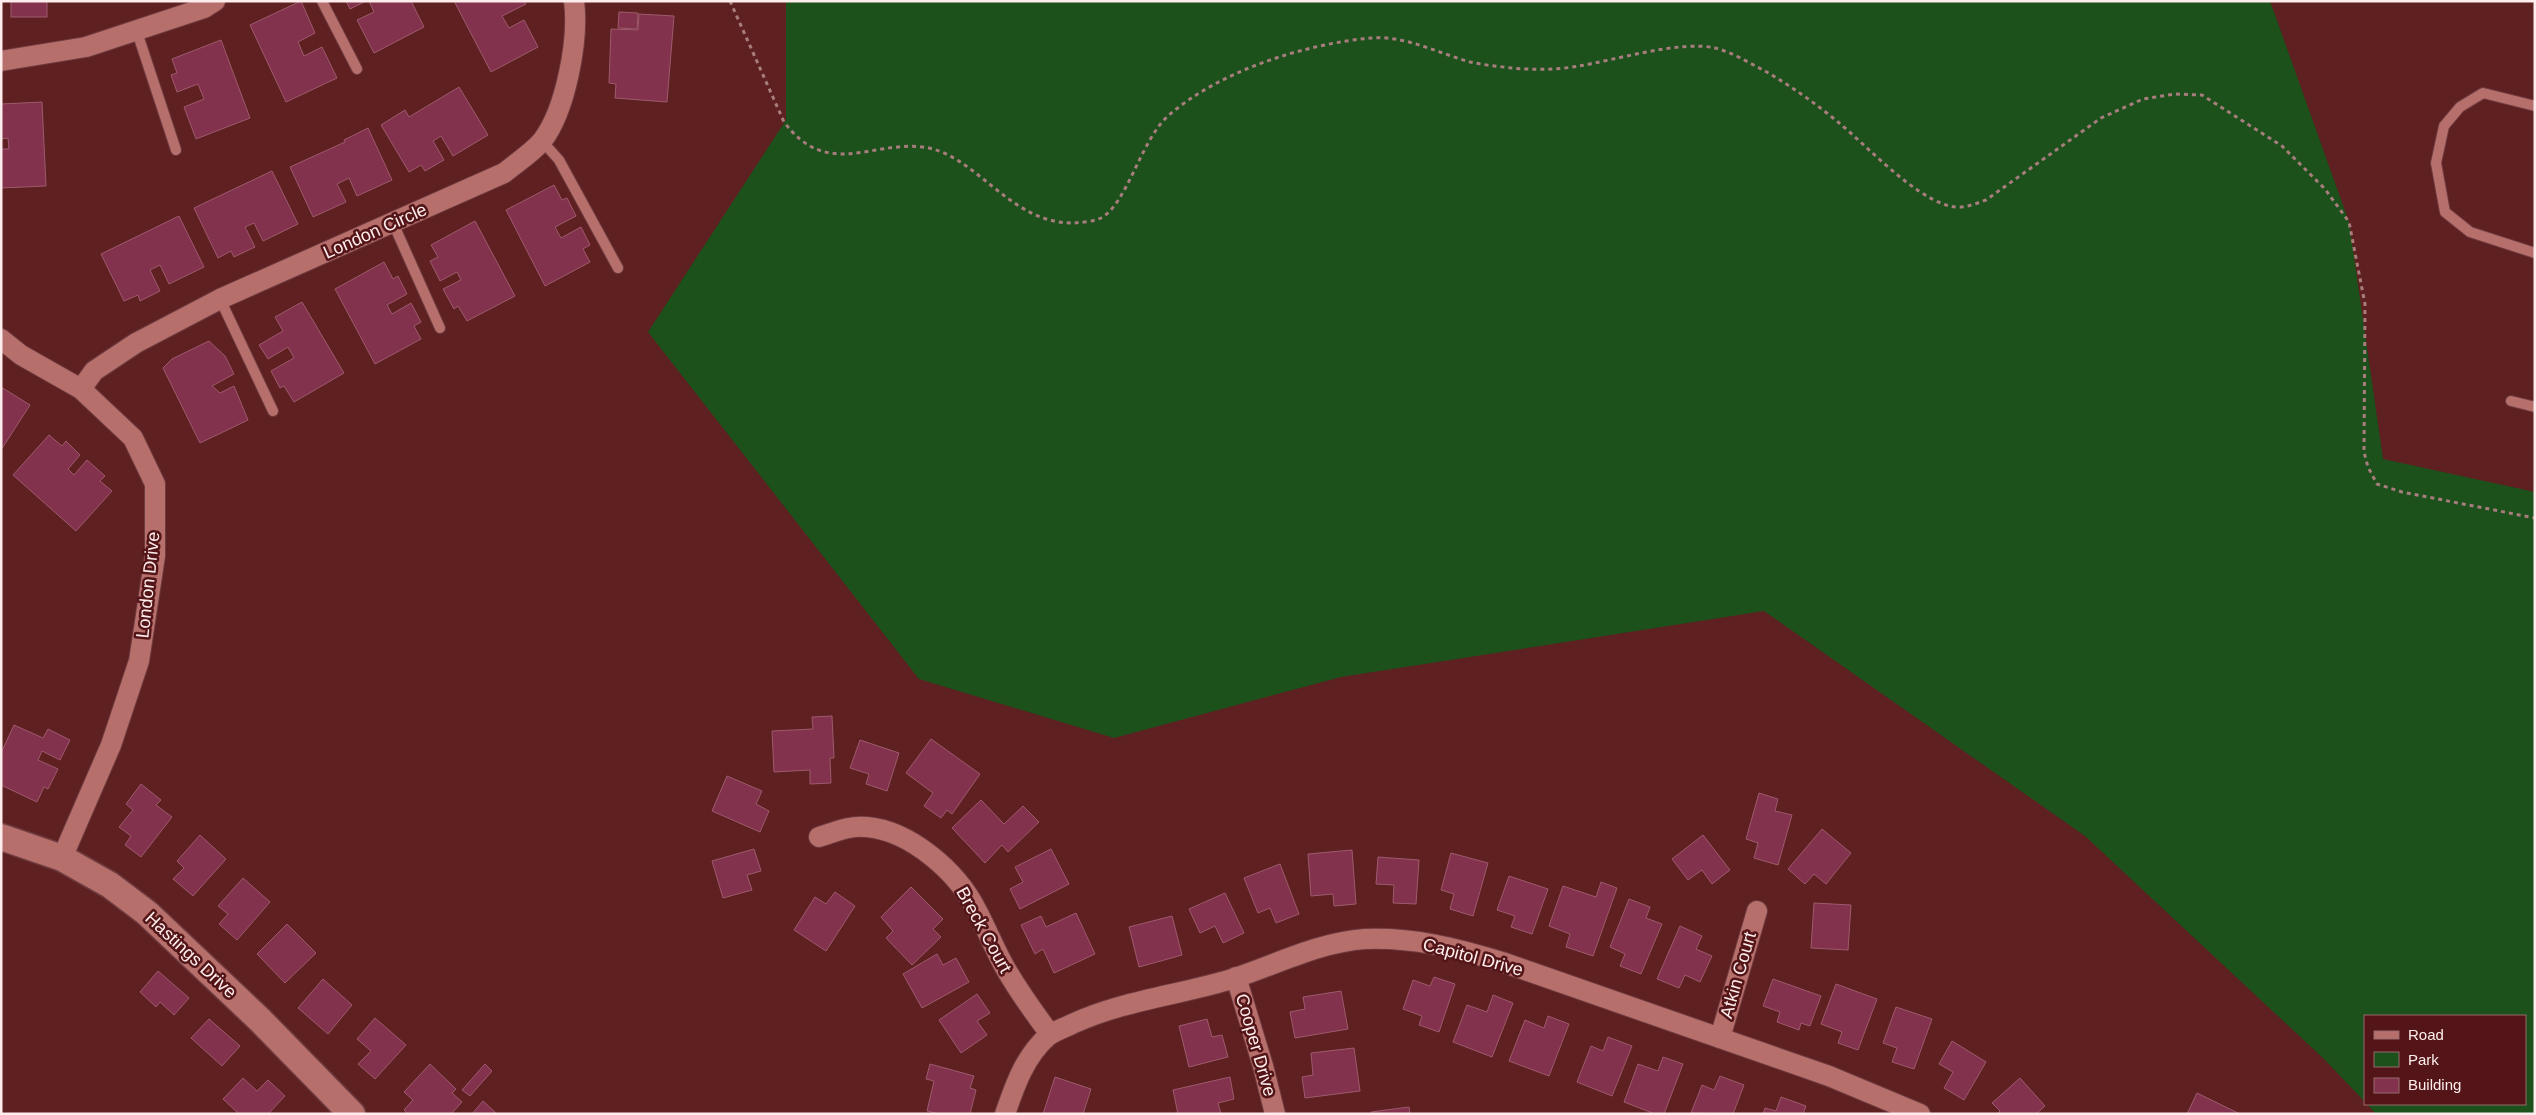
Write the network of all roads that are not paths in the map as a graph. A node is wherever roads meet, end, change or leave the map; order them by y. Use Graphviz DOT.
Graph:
graph roads {
  1 [pos="214,1"];
  2 [pos="322,1"];
  3 [pos="574,1"];
  4 [pos="136,30"];
  5 [pos="1,61"];
  6 [pos="357,69"];
  7 [pos="2535,106"];
  8 [pos="542,141"];
  9 [pos="176,150"];
  10 [pos="393,223"];
  11 [pos="2535,253"];
  12 [pos="618,268"];
  13 [pos="220,299"];
  14 [pos="440,328"];
  15 [pos="1,339"];
  16 [pos="81,389"];
  17 [pos="2511,401"];
  18 [pos="2535,407"];
  19 [pos="273,411"];
  20 [pos="1,837"];
  21 [pos="819,838"];
  22 [pos="62,858"];
  23 [pos="1757,911"];
  24 [pos="1236,977"];
  25 [pos="1050,1034"];
  26 [pos="1720,1038"];
  27 [pos="352,1114"];
  28 [pos="1004,1114"];
  29 [pos="1275,1114"];
  30 [pos="1920,1114"];
  1 -- 4 [label="street"];
  2 -- 6 [label="lane"];
  3 -- 8 [label="street, London Circle"];
  4 -- 5 [label="street"];
  4 -- 9 [label="lane"];
  7 -- 11 [label="lane"];
  8 -- 10 [label="street, London Circle"];
  8 -- 12 [label="lane"];
  10 -- 13 [label="street, London Circle"];
  10 -- 14 [label="lane"];
  13 -- 16 [label="street, London Circle"];
  13 -- 19 [label="lane"];
  15 -- 16 [label="street, London Drive"];
  16 -- 22 [label="street, London Drive"];
  17 -- 18 [label="lane"];
  20 -- 22 [label="street, Hastings Drive"];
  21 -- 25 [label="street, Breck Court"];
  22 -- 27 [label="street, Hastings Drive"];
  23 -- 26 [label="street, Atkin Court"];
  24 -- 25 [label="street, Capitol Drive"];
  24 -- 26 [label="street, Capitol Drive"];
  24 -- 29 [label="street, Cooper Drive"];
  25 -- 28 [label="street, Capitol Drive"];
  26 -- 30 [label="street, Capitol Drive"];
}
